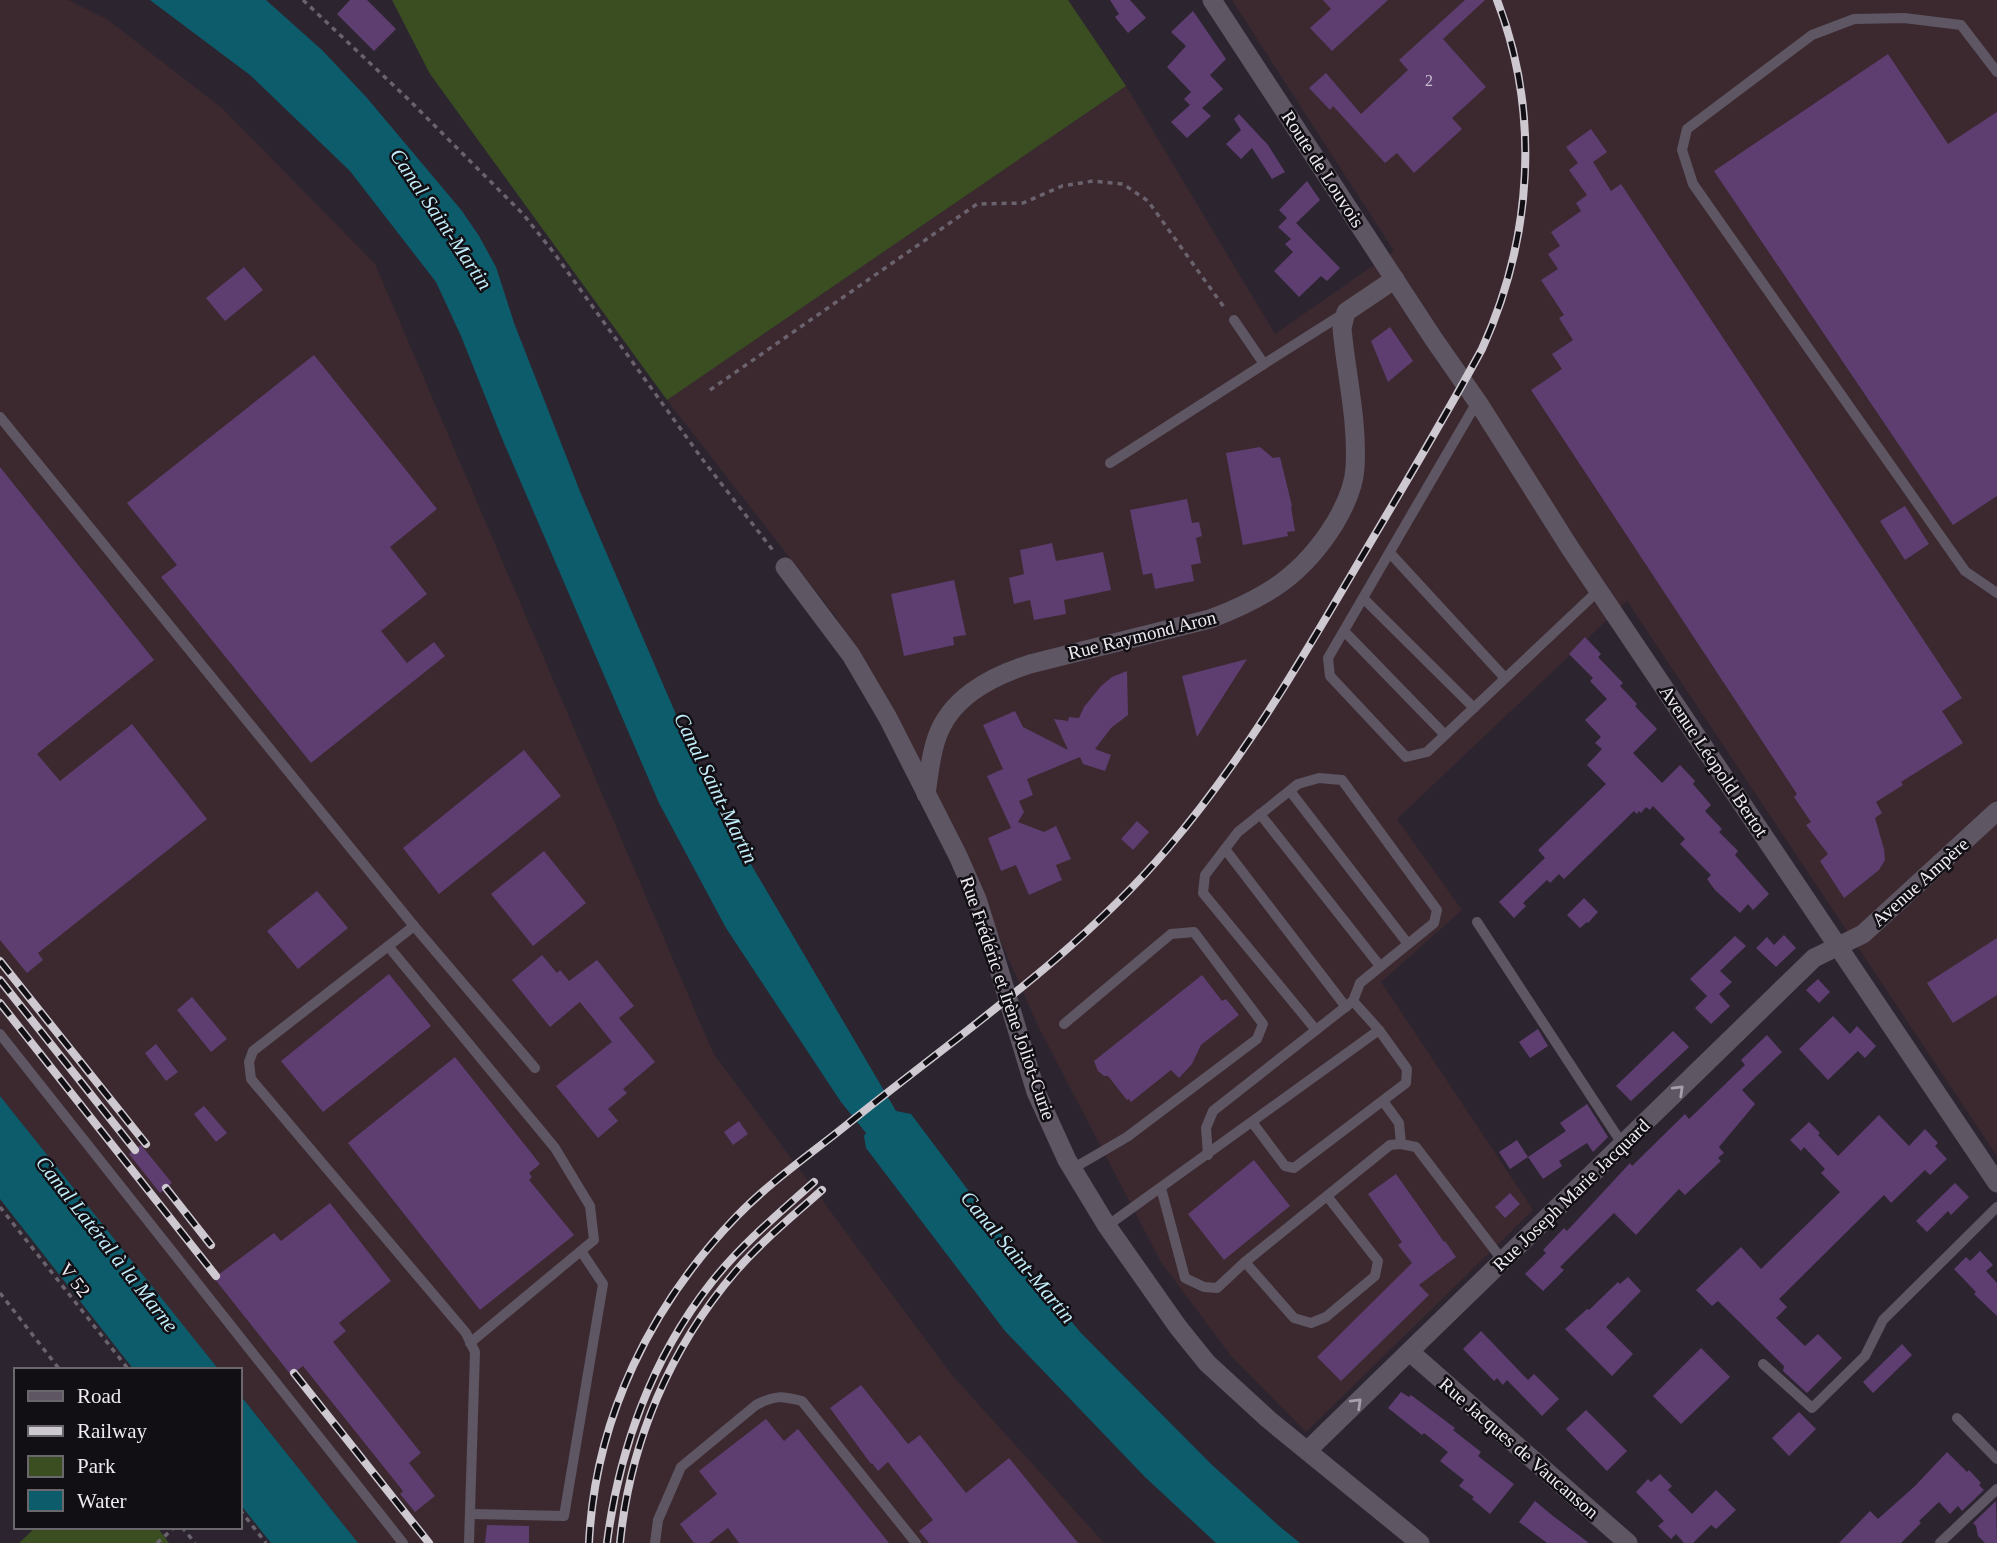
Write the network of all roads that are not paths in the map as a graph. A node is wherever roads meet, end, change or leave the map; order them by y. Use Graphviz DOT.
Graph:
graph roads {
  1 [pos="1212,0"];
  2 [pos="1997,72"];
  3 [pos="1395,279"];
  4 [pos="1346,312"];
  5 [pos="1234,320"];
  6 [pos="1433,338"];
  7 [pos="1264,364"];
  8 [pos="1477,402"];
  9 [pos="0,417"];
  10 [pos="1111,463"];
  11 [pos="1390,552"];
  12 [pos="785,567"];
  13 [pos="1599,590"];
  14 [pos="1997,593"];
  15 [pos="1363,598"];
  16 [pos="1344,631"];
  17 [pos="1505,678"];
  18 [pos="1474,708"];
  19 [pos="1445,735"];
  20 [pos="1290,791"];
  21 [pos="926,794"];
  22 [pos="1997,811"];
  23 [pos="1260,814"];
  24 [pos="1225,849"];
  25 [pos="1477,922"];
  26 [pos="414,926"];
  27 [pos="1408,944"];
  28 [pos="388,946"];
  29 [pos="1838,946"];
  30 [pos="1380,966"];
  31 [pos="1350,1004"];
  32 [pos="1064,1024"];
  33 [pos="1316,1030"];
  34 [pos="1379,1031"];
  35 [pos="0,1034"];
  36 [pos="535,1069"];
  37 [pos="1383,1101"];
  38 [pos="1252,1122"];
  39 [pos="1402,1144"];
  40 [pos="1623,1145"];
  41 [pos="1208,1155"];
  42 [pos="1072,1169"];
  43 [pos="1997,1183"];
  44 [pos="1161,1188"];
  45 [pos="1327,1196"];
  46 [pos="1997,1207"];
  47 [pos="1107,1226"];
  48 [pos="581,1251"];
  49 [pos="1503,1261"];
  50 [pos="1245,1262"];
  51 [pos="470,1343"];
  52 [pos="1410,1352"];
  53 [pos="1763,1364"];
  54 [pos="1957,1418"];
  55 [pos="1308,1450"];
  56 [pos="1997,1459"];
  57 [pos="1997,1489"];
  58 [pos="470,1514"];
  59 [pos="403,1543"];
  60 [pos="470,1543"];
  61 [pos="655,1543"];
  62 [pos="916,1543"];
  63 [pos="1420,1543"];
  64 [pos="1628,1543"];
  65 [pos="1940,1543"];
  1 -- 3 [label="street, Route de Louvois"];
  2 -- 14 [label="lane"];
  3 -- 4 [label="street"];
  3 -- 6 [label="street, Route de Louvois"];
  4 -- 7 [label="lane"];
  4 -- 21 [label="street, Rue Raymond Aron"];
  5 -- 7 [label="lane"];
  6 -- 8 [label="street, Avenue Léopold Bertot"];
  7 -- 10 [label="lane"];
  8 -- 11 [label="lane"];
  8 -- 13 [label="street, Avenue Léopold Bertot"];
  9 -- 26 [label="lane"];
  11 -- 15 [label="lane"];
  11 -- 17 [label="lane"];
  12 -- 21 [label="street, Rue Frédéric et Irène Joliot-Curie"];
  13 -- 17 [label="lane"];
  13 -- 29 [label="street, Avenue Léopold Bertot"];
  15 -- 16 [label="lane"];
  15 -- 18 [label="lane"];
  16 -- 19 [label="lane"];
  16 -- 19 [label="lane"];
  17 -- 18 [label="lane"];
  18 -- 19 [label="lane"];
  20 -- 23 [label="lane"];
  20 -- 27 [label="lane"];
  20 -- 27 [label="lane"];
  21 -- 42 [label="street, Rue Frédéric et Irène Joliot-Curie"];
  22 -- 29 [label="street, Avenue Ampère"];
  23 -- 24 [label="lane"];
  23 -- 30 [label="lane"];
  24 -- 31 [label="lane"];
  24 -- 33 [label="lane"];
  25 -- 40 [label="lane"];
  26 -- 28 [label="lane"];
  26 -- 36 [label="lane"];
  27 -- 30 [label="lane"];
  28 -- 48 [label="lane"];
  28 -- 51 [label="lane"];
  40 -- 29 [label="street, Rue Joseph Marie Jacquard, one-way"];
  29 -- 43 [label="street, Avenue Léopold Bertot"];
  30 -- 31 [label="lane"];
  31 -- 33 [label="lane"];
  31 -- 34 [label="lane"];
  32 -- 42 [label="lane"];
  33 -- 41 [label="lane"];
  34 -- 37 [label="lane"];
  34 -- 38 [label="lane"];
  35 -- 59 [label="lane"];
  37 -- 38 [label="lane"];
  37 -- 39 [label="lane"];
  38 -- 41 [label="lane"];
  39 -- 45 [label="lane"];
  39 -- 49 [label="lane"];
  40 -- 49 [label="street, Rue Joseph Marie Jacquard"];
  41 -- 44 [label="lane"];
  42 -- 47 [label="street, Rue Frédéric et Irène Joliot-Curie"];
  44 -- 47 [label="lane"];
  44 -- 50 [label="lane"];
  45 -- 50 [label="lane"];
  45 -- 50 [label="lane"];
  46 -- 53 [label="lane"];
  47 -- 55 [label="street, Rue Frédéric et Irène Joliot-Curie"];
  48 -- 51 [label="lane"];
  48 -- 58 [label="lane"];
  49 -- 52 [label="street, Rue Joseph Marie Jacquard"];
  51 -- 58 [label="lane"];
  55 -- 52 [label="street, Rue Joseph Marie Jacquard, one-way"];
  52 -- 64 [label="street, Rue Jacques de Vaucanson"];
  54 -- 56 [label="lane"];
  55 -- 63 [label="street, Rue Frédéric et Irène Joliot-Curie"];
  57 -- 65 [label="lane"];
  58 -- 60 [label="lane"];
  61 -- 62 [label="lane"];
}
